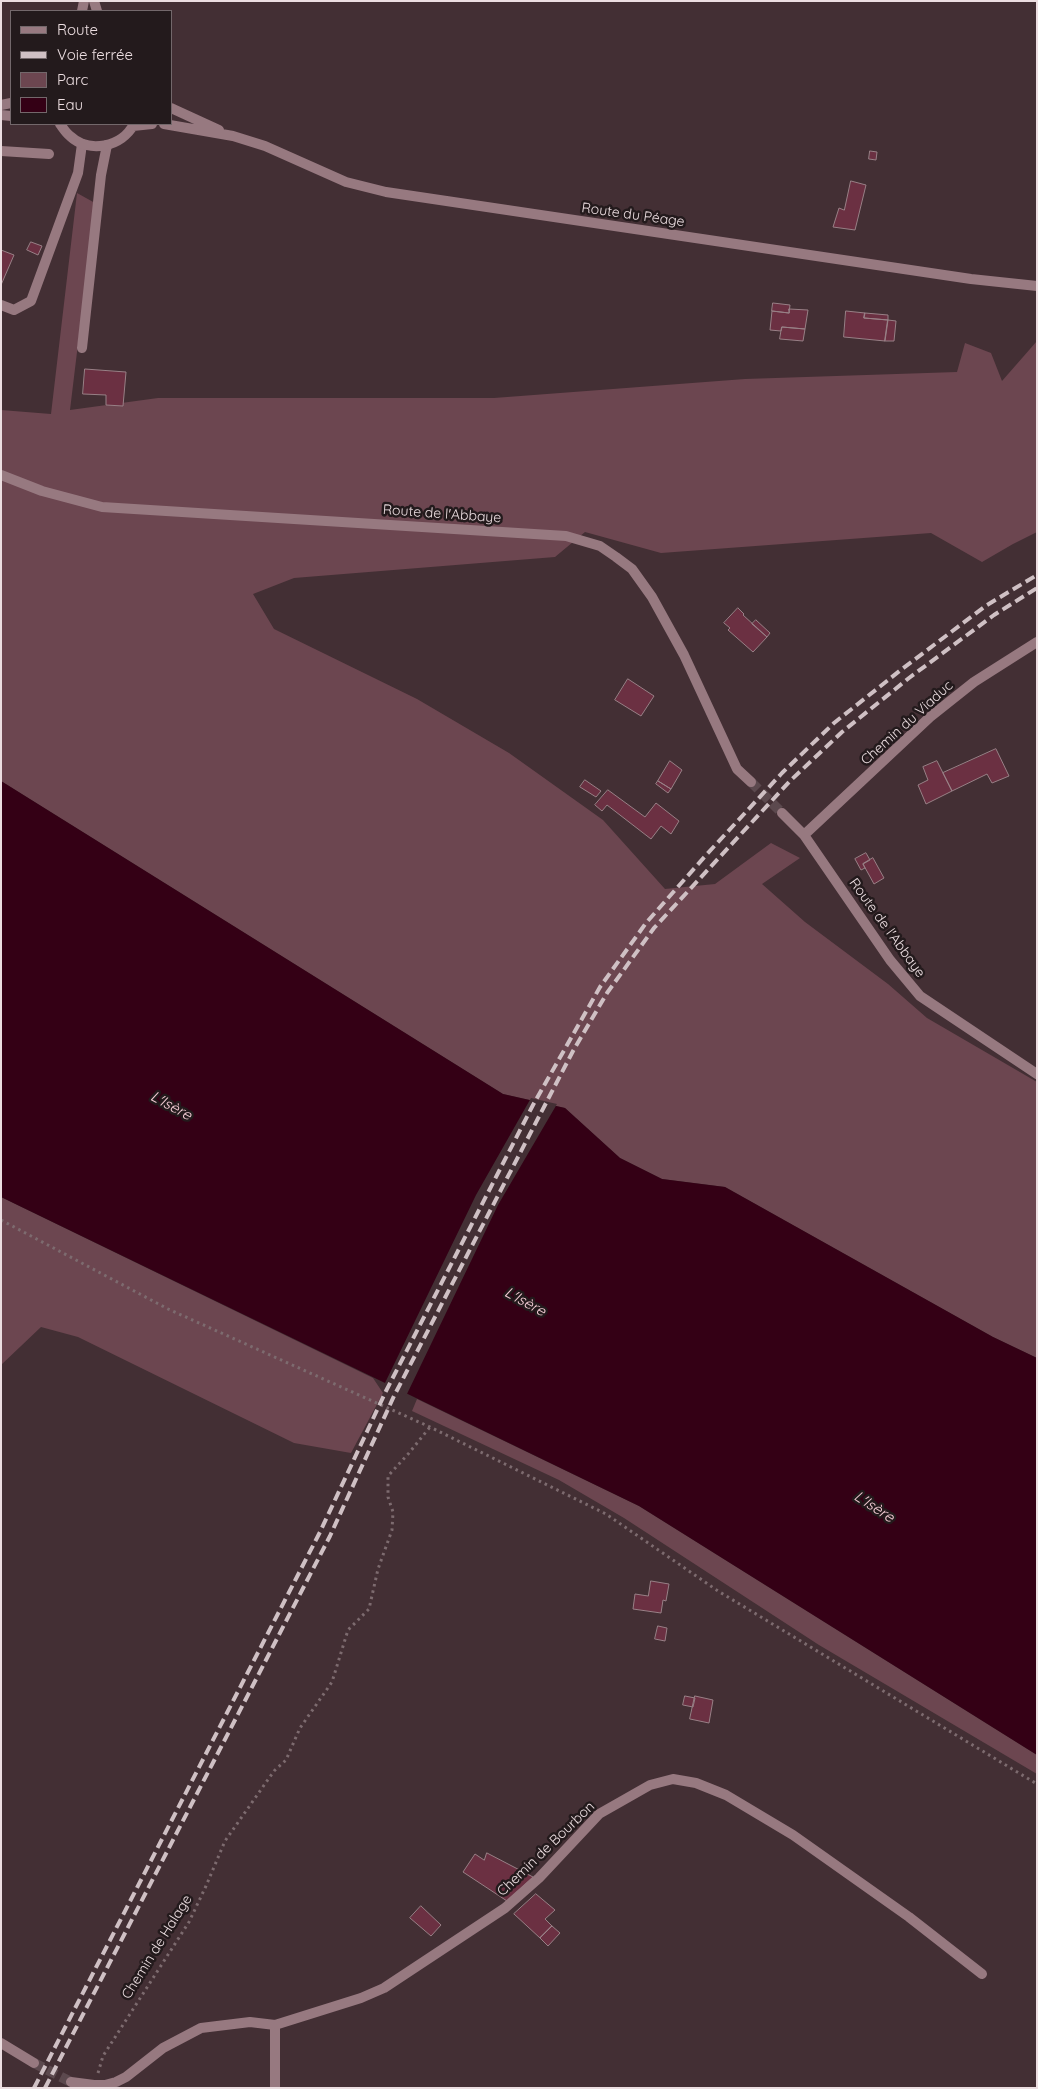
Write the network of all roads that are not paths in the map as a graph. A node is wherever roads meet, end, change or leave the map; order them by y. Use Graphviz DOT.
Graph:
graph roads {
  1 [pos="172,108"];
  2 [pos="61,125"];
  3 [pos="133,125"];
  4 [pos="170,125"];
  5 [pos="233,136"];
  6 [pos="82,144"];
  7 [pos="107,145"];
  8 [pos="1,151"];
  9 [pos="49,154"];
  10 [pos="1037,286"];
  11 [pos="1,305"];
  12 [pos="82,348"];
  13 [pos="1,475"];
  14 [pos="1037,642"];
  15 [pos="751,782"];
  16 [pos="782,814"];
  17 [pos="804,835"];
  18 [pos="1037,1074"];
  19 [pos="982,1974"];
  20 [pos="275,2025"];
  21 [pos="1,2044"];
  22 [pos="34,2063"];
  23 [pos="71,2082"];
  24 [pos="275,2088"];
  1 -- 5 [label="street, Route du Péage"];
  2 -- 6 [label="street"];
  3 -- 7 [label="street"];
  4 -- 5 [label="street, Route du Péage"];
  5 -- 10 [label="street, Route du Péage"];
  6 -- 7 [label="street"];
  6 -- 11 [label="street"];
  7 -- 12 [label="street"];
  8 -- 9 [label="street"];
  13 -- 15 [label="street, Route de l'Abbaye"];
  14 -- 17 [label="street, Chemin du Viaduc"];
  16 -- 17 [label="street, Route de l'Abbaye"];
  17 -- 18 [label="street, Route de l'Abbaye"];
  19 -- 20 [label="street, Chemin de Bourbon"];
  20 -- 23 [label="street"];
  20 -- 24 [label="street"];
  21 -- 22 [label="street"];
}
